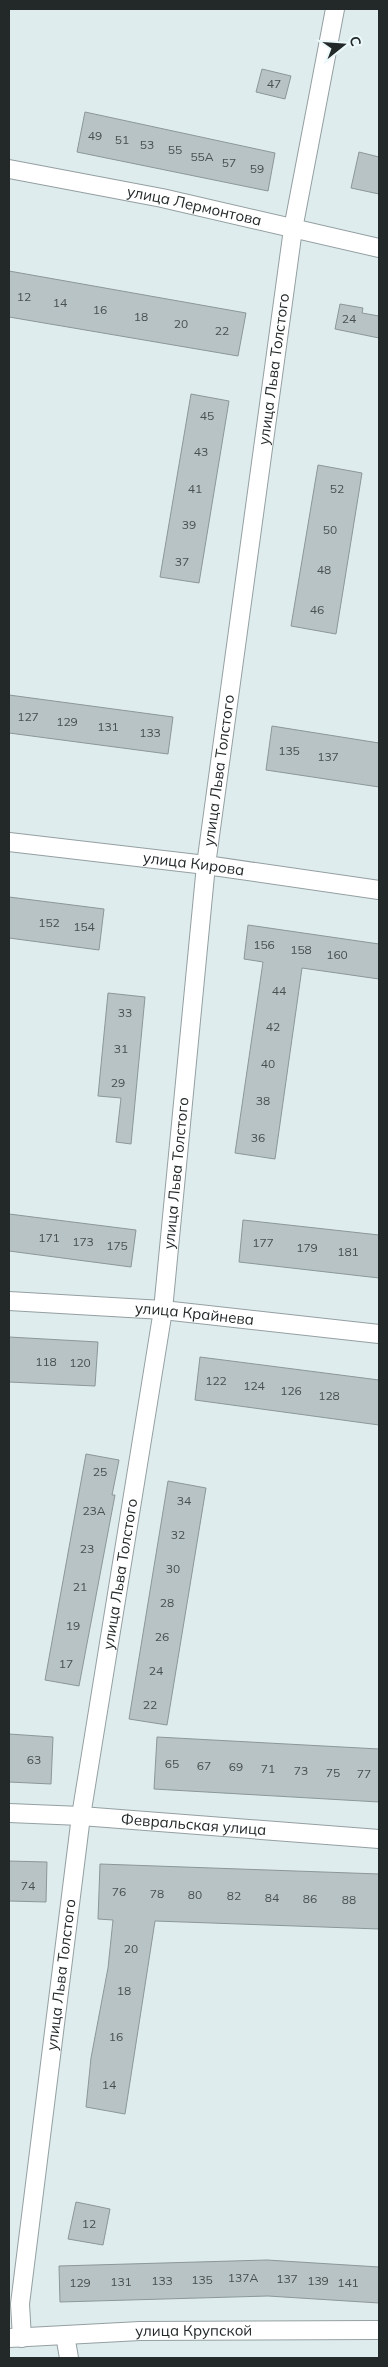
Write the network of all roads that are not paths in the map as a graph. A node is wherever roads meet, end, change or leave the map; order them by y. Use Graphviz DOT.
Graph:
graph roads {
  1 [pos="335,9"];
  2 [pos="9,169"];
  3 [pos="293,229"];
  4 [pos="379,248"];
  5 [pos="9,842"];
  6 [pos="206,865"];
  7 [pos="379,890"];
  8 [pos="9,1301"];
  9 [pos="163,1310"];
  10 [pos="379,1334"];
  11 [pos="9,1813"];
  12 [pos="81,1816"];
  13 [pos="379,1839"];
  14 [pos="379,2330"];
  15 [pos="65,2335"];
  16 [pos="15,2338"];
  17 [pos="69,2358"];
  1 -- 3 [label="street, улица Льва Толстого"];
  2 -- 3 [label="street, улица Лермонтова"];
  3 -- 4 [label="street, улица Лермонтова"];
  3 -- 6 [label="street, улица Льва Толстого"];
  5 -- 6 [label="street, улица Кирова"];
  6 -- 7 [label="street, улица Кирова"];
  6 -- 9 [label="street, улица Льва Толстого"];
  8 -- 9 [label="street, улица Крайнева"];
  9 -- 10 [label="street, улица Крайнева"];
  9 -- 12 [label="street, улица Льва Толстого"];
  11 -- 12 [label="street, Февральская улица"];
  12 -- 13 [label="street, Февральская улица"];
  12 -- 16 [label="street, улица Льва Толстого"];
  14 -- 15 [label="street, улица Крупской"];
  15 -- 16 [label="street, улица Крупской"];
  15 -- 17 [label="street"];
}
